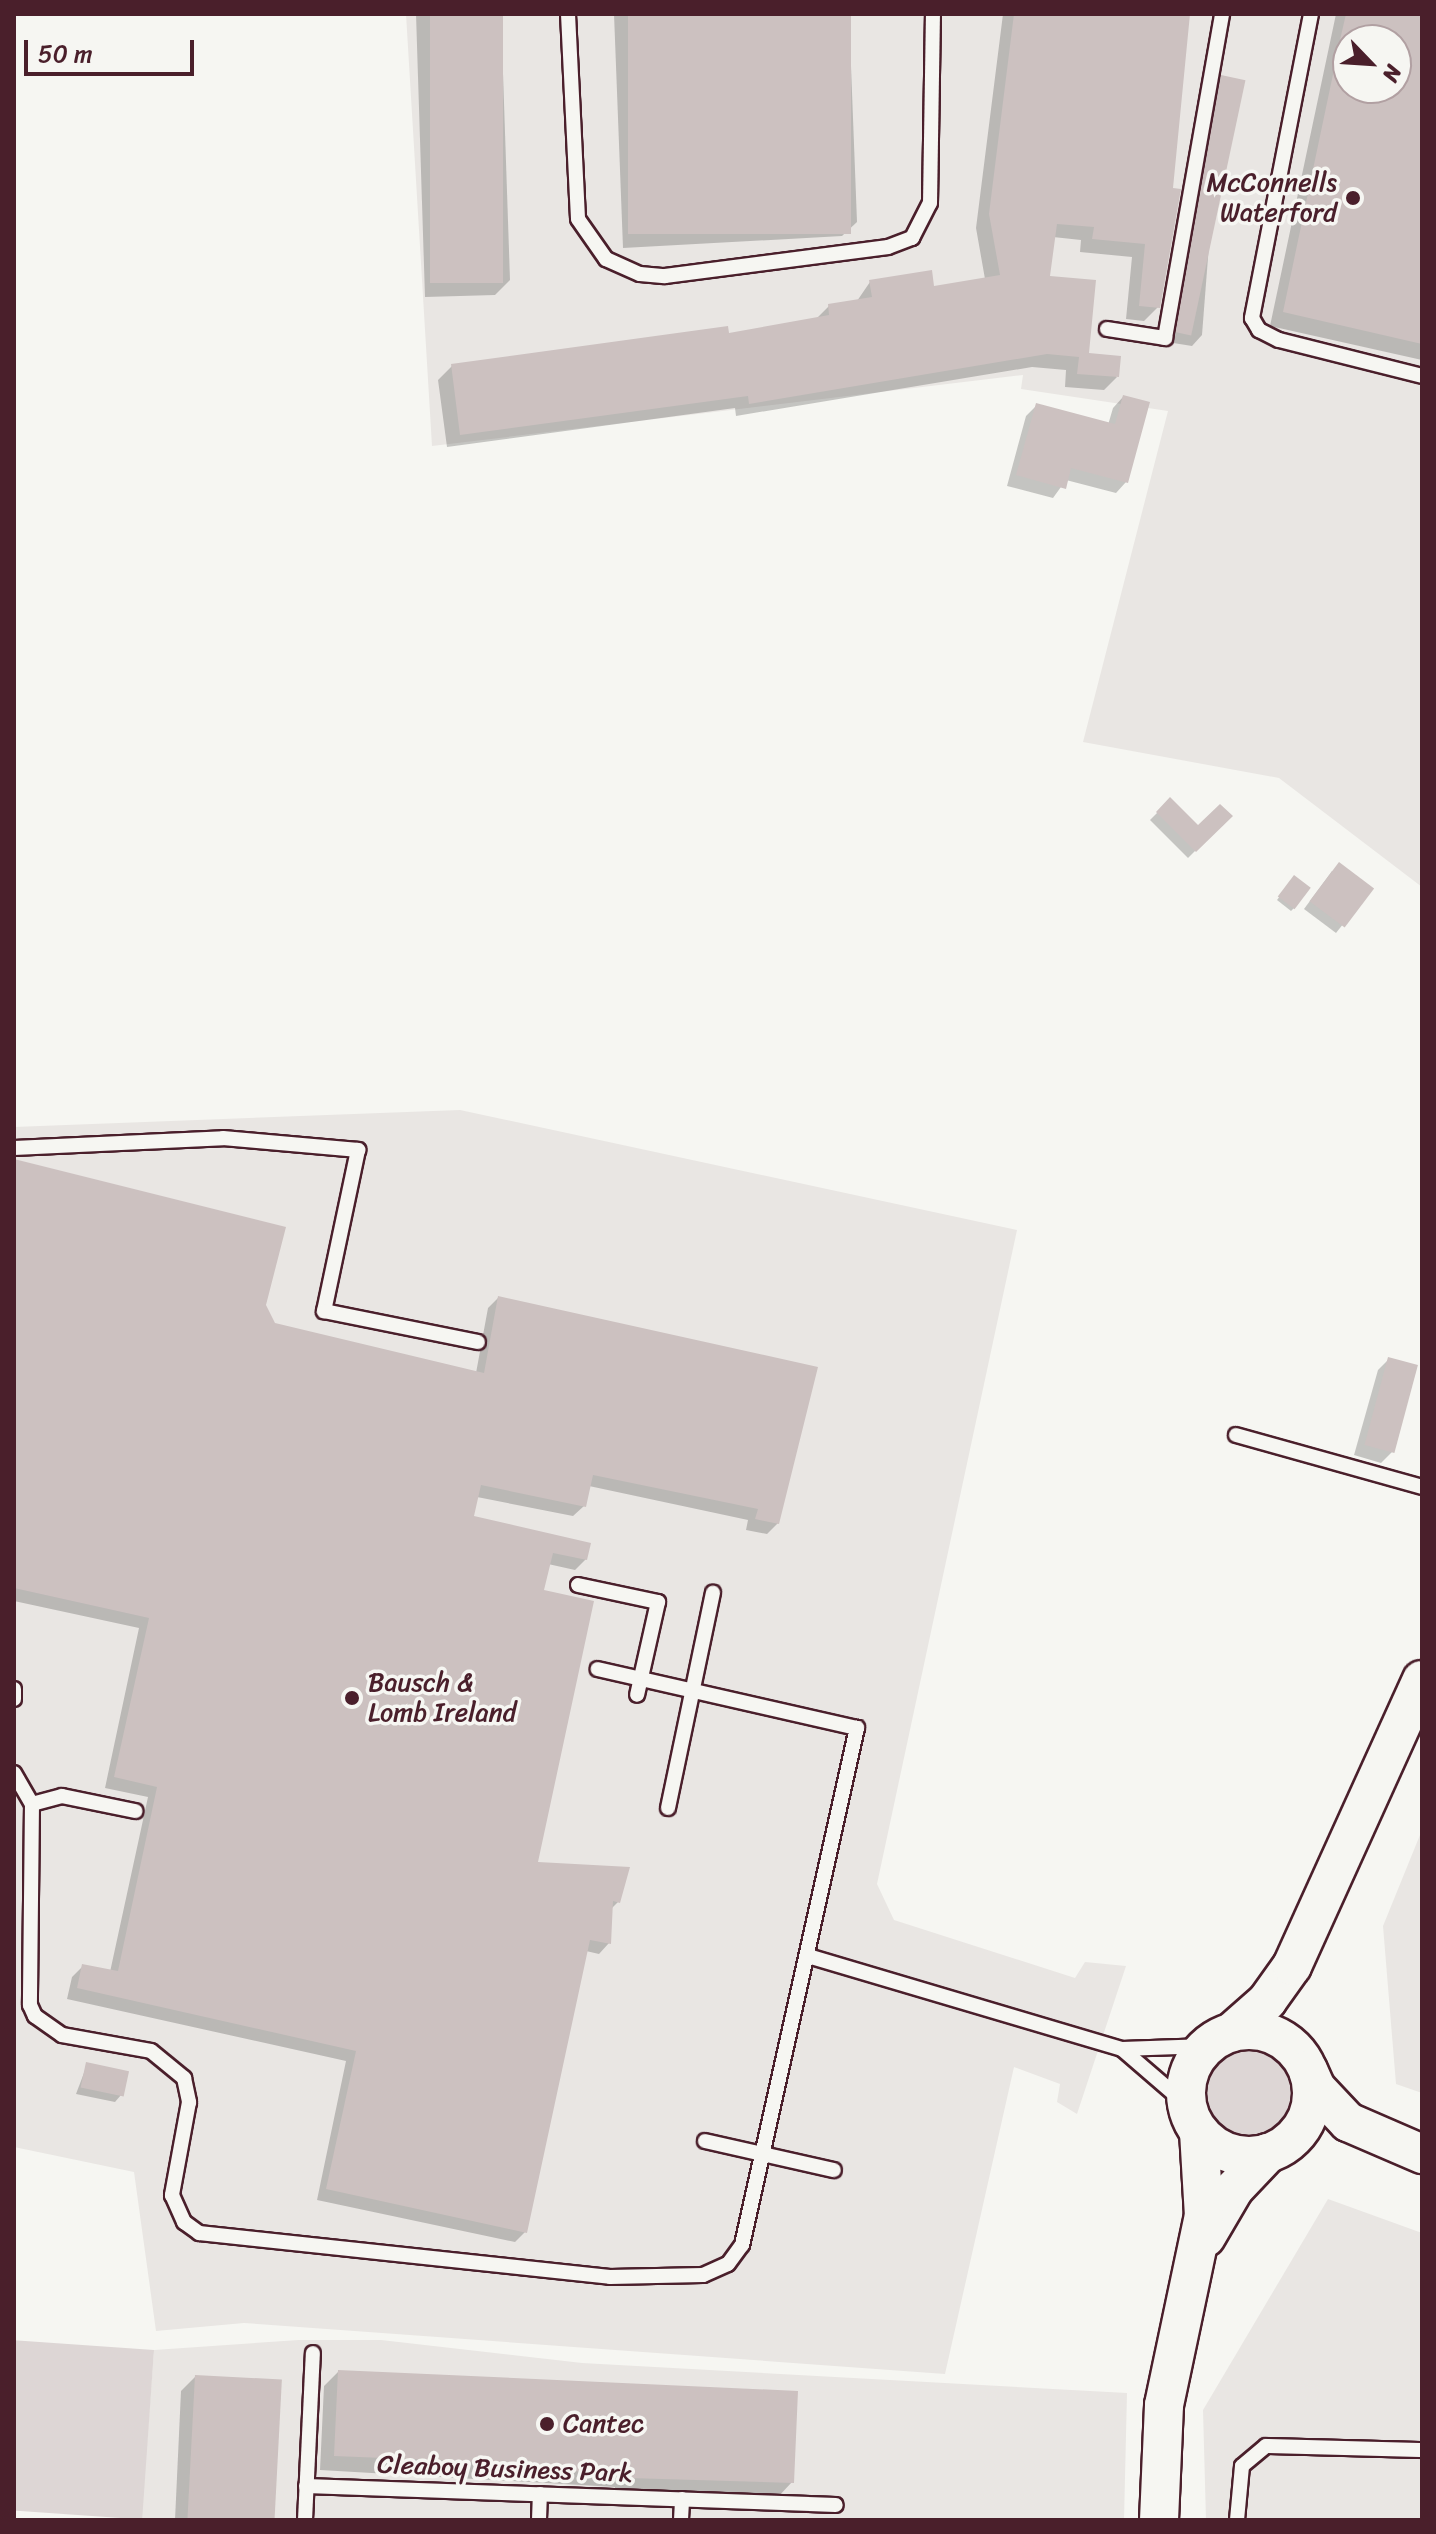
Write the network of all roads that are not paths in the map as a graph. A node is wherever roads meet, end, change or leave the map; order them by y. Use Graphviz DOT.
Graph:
graph roads {
  1 [pos="568,14"];
  2 [pos="933,14"];
  3 [pos="1222,14"];
  4 [pos="1311,14"];
  5 [pos="1107,329"];
  6 [pos="1422,376"];
  7 [pos="14,1148"];
  8 [pos="478,1342"];
  9 [pos="1236,1435"];
  10 [pos="1422,1487"];
  11 [pos="578,1585"];
  12 [pos="713,1593"];
  13 [pos="598,1669"];
  14 [pos="641,1679"];
  15 [pos="1422,1680"];
  16 [pos="14,1689"];
  17 [pos="693,1691"];
  18 [pos="637,1695"];
  19 [pos="14,1699"];
  20 [pos="14,1773"];
  21 [pos="32,1804"];
  22 [pos="668,1808"];
  23 [pos="135,1811"];
  24 [pos="1304,1942"];
  25 [pos="808,1956"];
  26 [pos="1219,2039"];
  27 [pos="1122,2049"];
  28 [pos="1304,2062"];
  29 [pos="1193,2118"];
  30 [pos="705,2141"];
  31 [pos="1278,2148"];
  32 [pos="1407,2149"];
  33 [pos="762,2154"];
  34 [pos="834,2170"];
  35 [pos="1195,2267"];
  36 [pos="313,2353"];
  37 [pos="1422,2450"];
  38 [pos="306,2486"];
  39 [pos="540,2494"];
  40 [pos="682,2499"];
  41 [pos="836,2505"];
  42 [pos="305,2520"];
  43 [pos="539,2520"];
  44 [pos="681,2520"];
  45 [pos="1159,2520"];
  46 [pos="1237,2520"];
  1 -- 2 [label="lane"];
  3 -- 5 [label="lane"];
  4 -- 6 [label="lane"];
  7 -- 8 [label="lane"];
  9 -- 10 [label="lane"];
  11 -- 14 [label="lane"];
  12 -- 17 [label="lane"];
  13 -- 14 [label="lane"];
  14 -- 17 [label="lane"];
  14 -- 18 [label="lane"];
  15 -- 24 [label="street"];
  16 -- 19 [label="lane"];
  17 -- 22 [label="lane"];
  17 -- 25 [label="lane"];
  20 -- 21 [label="lane"];
  21 -- 23 [label="lane"];
  21 -- 33 [label="lane"];
  24 -- 26 [label="street"];
  24 -- 28 [label="street"];
  25 -- 27 [label="lane"];
  25 -- 33 [label="lane"];
  26 -- 27 [label="lane"];
  26 -- 28 [label="street"];
  26 -- 29 [label="street"];
  27 -- 29 [label="lane"];
  28 -- 31 [label="street"];
  28 -- 32 [label="street"];
  29 -- 31 [label="street"];
  29 -- 35 [label="street"];
  30 -- 33 [label="lane"];
  31 -- 32 [label="street"];
  31 -- 35 [label="street"];
  33 -- 34 [label="lane"];
  35 -- 45 [label="street"];
  36 -- 38 [label="lane"];
  37 -- 46 [label="lane"];
  38 -- 39 [label="lane, Cleaboy Business Park"];
  38 -- 42 [label="lane"];
  39 -- 40 [label="lane, Cleaboy Business Park"];
  39 -- 43 [label="lane"];
  40 -- 41 [label="lane, Cleaboy Business Park"];
  40 -- 44 [label="lane"];
}
